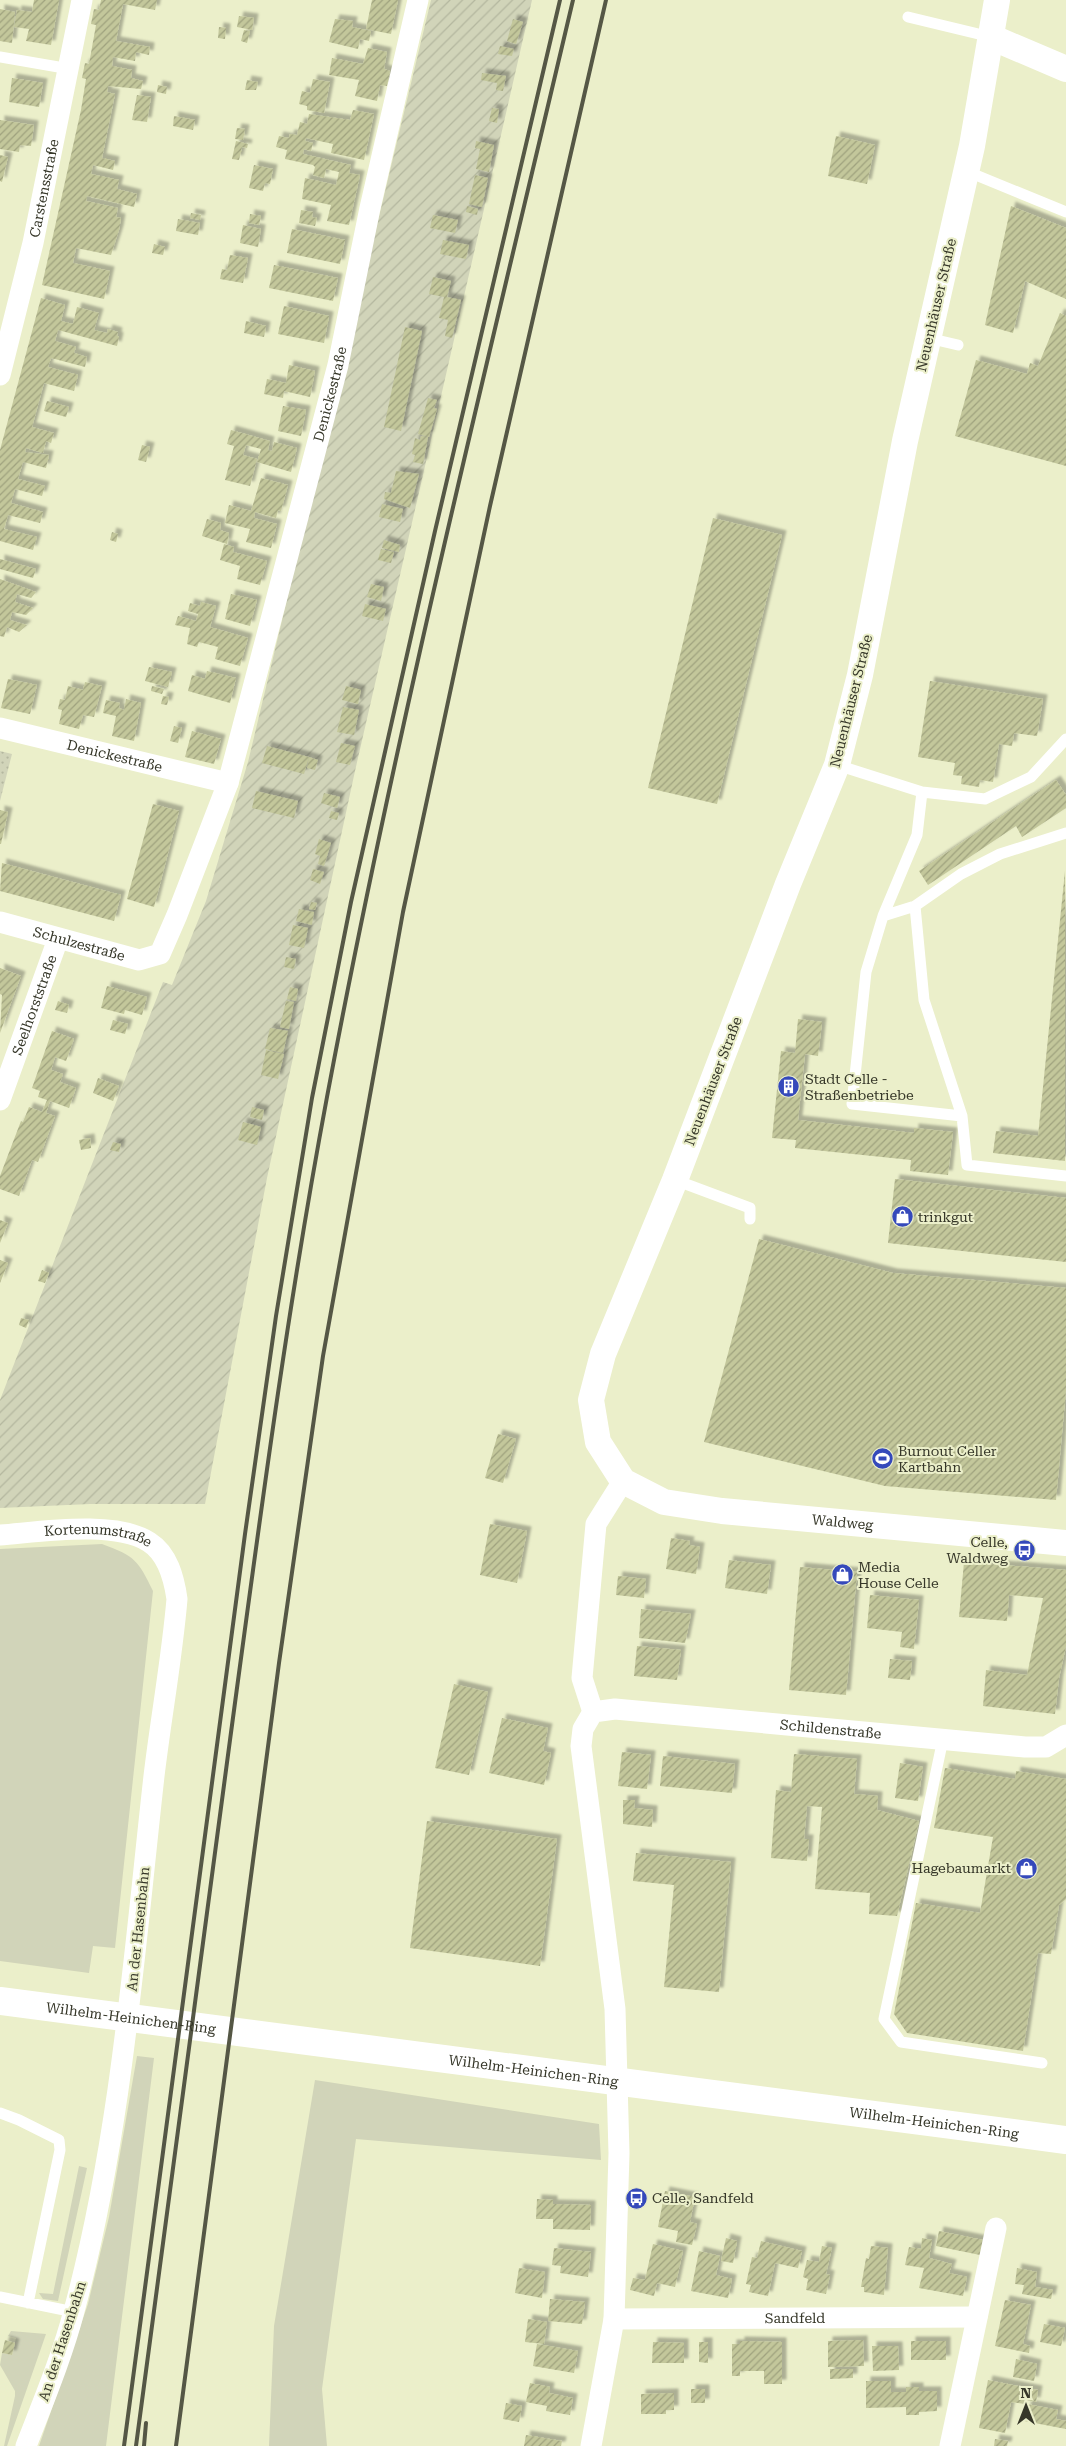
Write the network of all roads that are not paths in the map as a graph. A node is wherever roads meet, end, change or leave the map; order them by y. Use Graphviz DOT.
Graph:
graph roads {
  1 [pos="82,0"];
  2 [pos="418,0"];
  3 [pos="997,0"];
  4 [pos="908,17"];
  5 [pos="991,36"];
  6 [pos="0,57"];
  7 [pos="70,69"];
  8 [pos="1066,69"];
  9 [pos="966,171"];
  10 [pos="1066,212"];
  11 [pos="928,338"];
  12 [pos="958,346"];
  13 [pos="0,375"];
  14 [pos="0,728"];
  15 [pos="1066,739"];
  16 [pos="837,765"];
  17 [pos="228,783"];
  18 [pos="922,792"];
  19 [pos="1066,833"];
  20 [pos="914,906"];
  21 [pos="882,916"];
  22 [pos="0,922"];
  23 [pos="58,939"];
  24 [pos="160,954"];
  25 [pos="0,1100"];
  26 [pos="962,1116"];
  27 [pos="1066,1176"];
  28 [pos="675,1180"];
  29 [pos="750,1219"];
  30 [pos="616,1491"];
  31 [pos="0,1535"];
  32 [pos="1066,1543"];
  33 [pos="174,1580"];
  34 [pos="593,1712"];
  35 [pos="1066,1734"];
  36 [pos="944,1739"];
  37 [pos="0,2001"];
  38 [pos="1042,2064"];
  39 [pos="0,2113"];
  40 [pos="1066,2140"];
  41 [pos="996,2228"];
  42 [pos="0,2297"];
  43 [pos="28,2303"];
  44 [pos="74,2312"];
  45 [pos="977,2317"];
  46 [pos="614,2319"];
  47 [pos="26,2446"];
  48 [pos="591,2446"];
  49 [pos="950,2446"];
  1 -- 7 [label="street, Carstensstraße"];
  2 -- 17 [label="street, Denickestraße"];
  3 -- 5 [label="street, Neuenhäuser Straße"];
  4 -- 5 [label="lane"];
  5 -- 8 [label="street"];
  5 -- 9 [label="street, Neuenhäuser Straße"];
  6 -- 7 [label="lane"];
  7 -- 13 [label="street, Carstensstraße"];
  9 -- 10 [label="lane"];
  9 -- 11 [label="street, Neuenhäuser Straße"];
  11 -- 12 [label="lane"];
  11 -- 16 [label="street, Neuenhäuser Straße"];
  14 -- 17 [label="street, Denickestraße"];
  15 -- 18 [label="lane"];
  16 -- 18 [label="lane"];
  16 -- 28 [label="street, Neuenhäuser Straße"];
  17 -- 24 [label="street, Denickestraße"];
  18 -- 21 [label="lane"];
  19 -- 20 [label="lane"];
  20 -- 21 [label="lane"];
  20 -- 26 [label="lane"];
  21 -- 26 [label="lane"];
  22 -- 23 [label="street, Schulzestraße"];
  23 -- 24 [label="street, Schulzestraße"];
  23 -- 25 [label="street, Seelhorststraße"];
  26 -- 27 [label="lane"];
  28 -- 29 [label="lane"];
  28 -- 30 [label="street, Neuenhäuser Straße"];
  30 -- 32 [label="street, Waldweg"];
  30 -- 34 [label="street"];
  31 -- 33 [label="street, Kortenumstraße"];
  33 -- 44 [label="street, An der Hasenbahn"];
  34 -- 36 [label="street, Schildenstraße"];
  34 -- 46 [label="street"];
  35 -- 36 [label="street, Schildenstraße"];
  36 -- 38 [label="lane"];
  37 -- 40 [label="main road, Wilhelm-Heinichen-Ring"];
  39 -- 43 [label="lane"];
  41 -- 45 [label="street"];
  42 -- 43 [label="lane"];
  43 -- 44 [label="lane"];
  44 -- 47 [label="street, An der Hasenbahn"];
  45 -- 46 [label="street, Sandfeld"];
  45 -- 49 [label="street"];
  46 -- 48 [label="street"];
}
